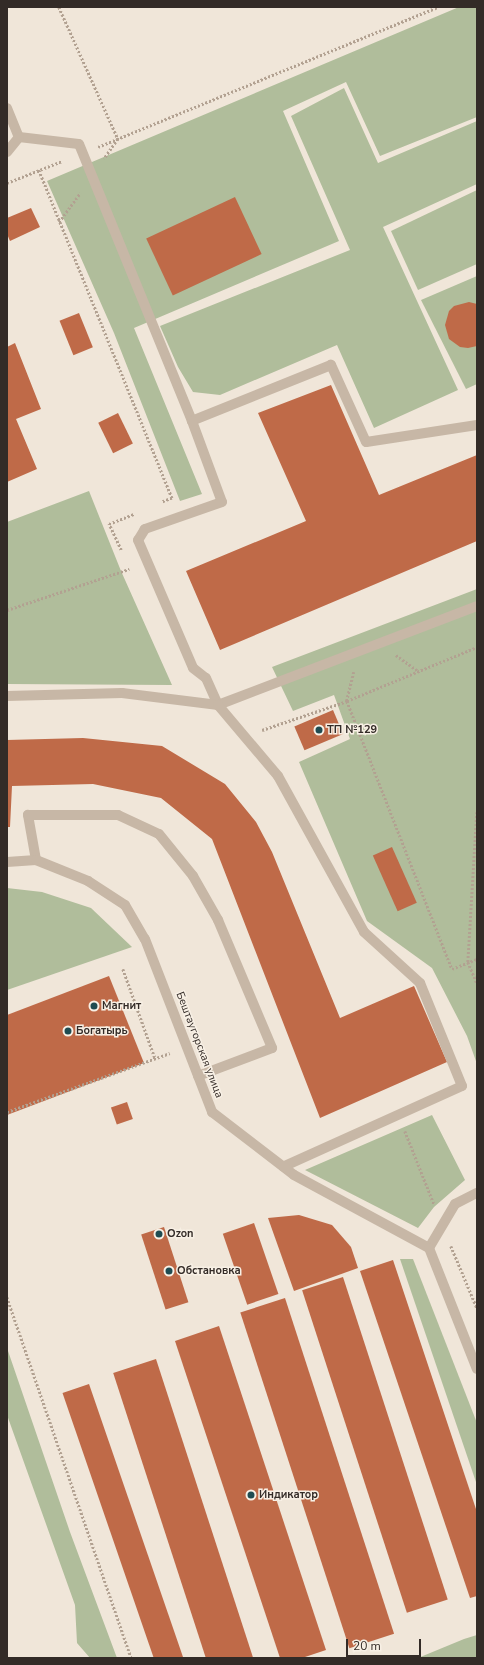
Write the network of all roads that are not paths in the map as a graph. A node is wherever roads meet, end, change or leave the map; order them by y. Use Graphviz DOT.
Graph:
graph roads {
  1 [pos="7,108"];
  2 [pos="19,136"];
  3 [pos="7,152"];
  4 [pos="192,421"];
  5 [pos="477,425"];
  6 [pos="477,606"];
  7 [pos="7,696"];
  8 [pos="218,705"];
  9 [pos="36,860"];
  10 [pos="7,862"];
  11 [pos="198,1076"];
  12 [pos="283,1167"];
  13 [pos="477,1193"];
  14 [pos="429,1248"];
  15 [pos="477,1369"];
  1 -- 2 [label="street"];
  2 -- 3 [label="street"];
  2 -- 4 [label="street"];
  4 -- 5 [label="street"];
  4 -- 8 [label="street"];
  6 -- 8 [label="street"];
  7 -- 8 [label="street"];
  8 -- 12 [label="street"];
  9 -- 10 [label="street, Бештаугорская улица"];
  9 -- 11 [label="street, Бештаугорская улица"];
  9 -- 11 [label="street"];
  11 -- 12 [label="street, Бештаугорская улица"];
  12 -- 14 [label="street, Бештаугорская улица"];
  13 -- 14 [label="street"];
  14 -- 15 [label="street"];
}
